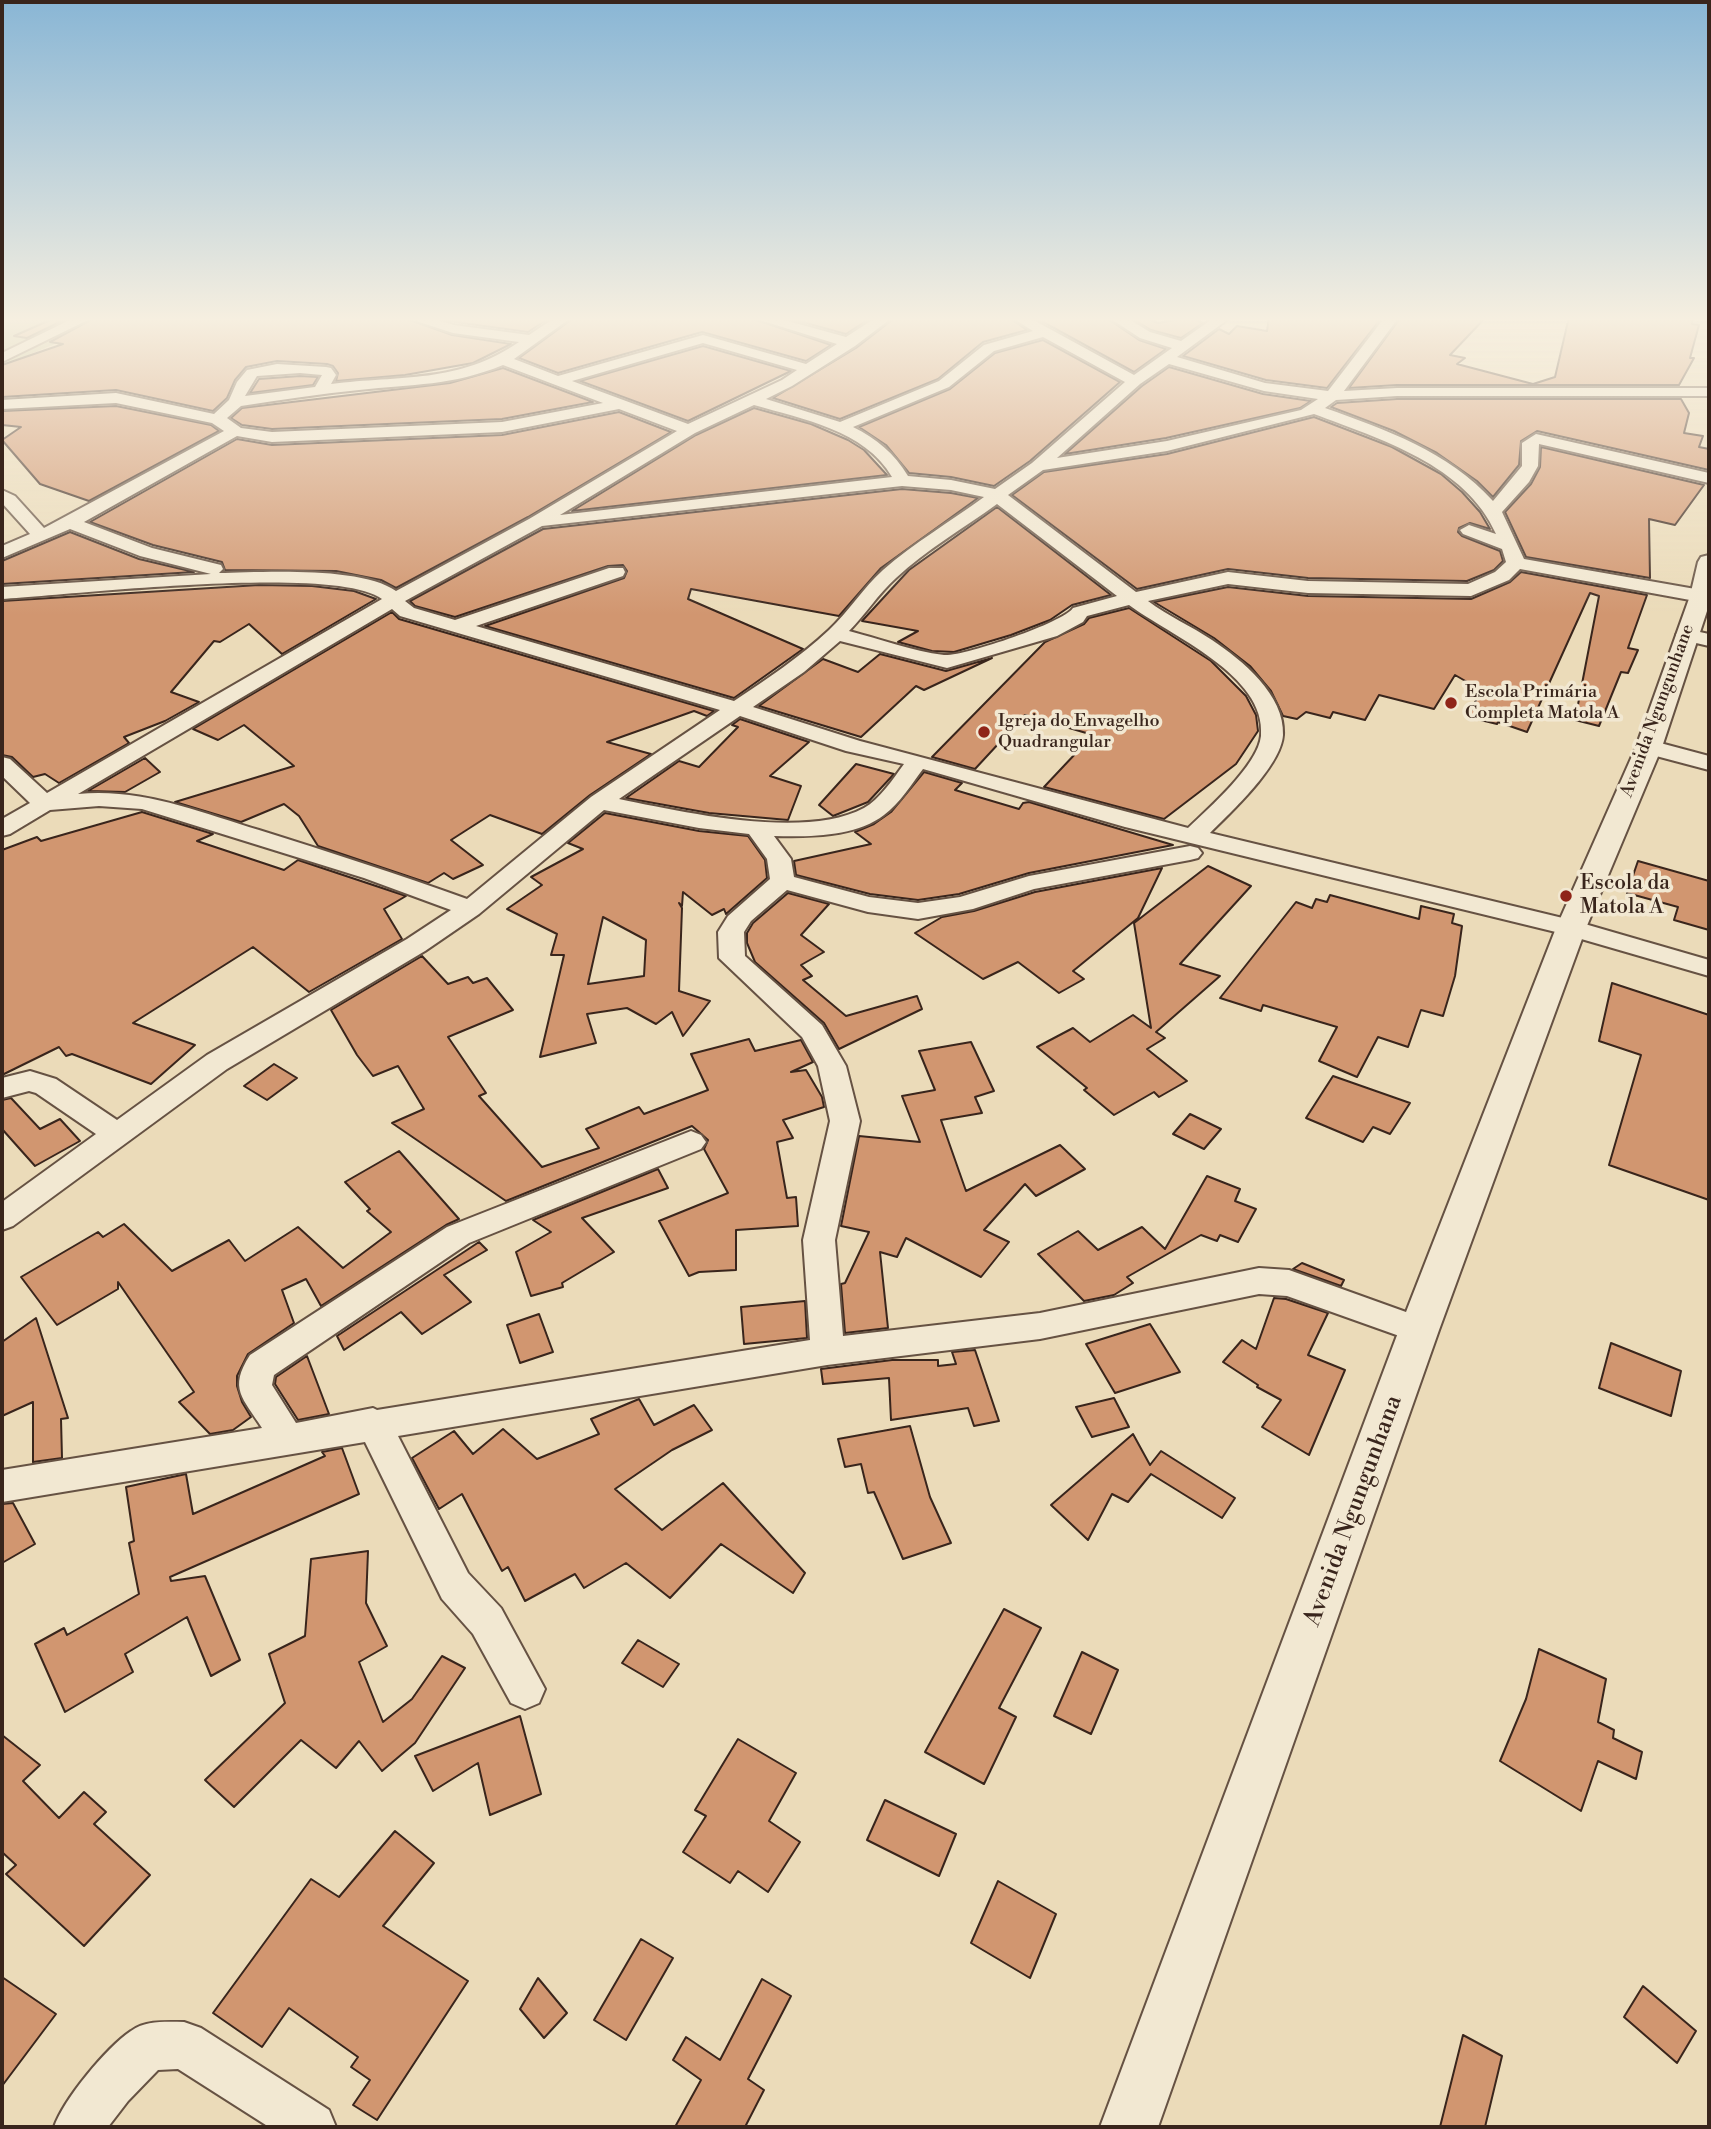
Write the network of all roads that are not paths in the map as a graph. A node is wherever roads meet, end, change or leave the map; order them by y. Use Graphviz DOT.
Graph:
graph roads {
  1 [pos="204,416"];
  2 [pos="220,416"];
  3 [pos="559,416"];
  4 [pos="654,416"];
  5 [pos="720,416"];
  6 [pos="806,416"];
  7 [pos="865,416"];
  8 [pos="1095,416"];
  9 [pos="1295,416"];
  10 [pos="1332,416"];
  11 [pos="217,419"];
  12 [pos="840,427"];
  13 [pos="690,430"];
  14 [pos="235,431"];
  15 [pos="1038,466"];
  16 [pos="1709,478"];
  17 [pos="902,481"];
  18 [pos="2,495"];
  19 [pos="997,495"];
  20 [pos="1493,511"];
  21 [pos="70,523"];
  22 [pos="535,523"];
  23 [pos="1469,530"];
  24 [pos="42,536"];
  25 [pos="1508,545"];
  26 [pos="2,553"];
  27 [pos="1516,563"];
  28 [pos="1709,563"];
  29 [pos="616,572"];
  30 [pos="237,576"];
  31 [pos="2,593"];
  32 [pos="1700,596"];
  33 [pos="1133,597"];
  34 [pos="393,600"];
  35 [pos="457,626"];
  36 [pos="836,634"];
  37 [pos="1698,638"];
  38 [pos="735,708"];
  39 [pos="1649,747"];
  40 [pos="918,761"];
  41 [pos="1709,763"];
  42 [pos="2,764"];
  43 [pos="598,803"];
  44 [pos="46,804"];
  45 [pos="755,826"];
  46 [pos="2,829"];
  47 [pos="1192,845"];
  48 [pos="783,881"];
  49 [pos="470,909"];
  50 [pos="1578,912"];
  51 [pos="1709,968"];
  52 [pos="2,1087"];
  53 [pos="117,1134"];
  54 [pos="691,1142"];
  55 [pos="2,1218"];
  56 [pos="1419,1330"];
  57 [pos="827,1351"];
  58 [pos="373,1423"];
  59 [pos="288,1440"];
  60 [pos="2,1486"];
  61 [pos="525,1689"];
  62 [pos="78,2127"];
  63 [pos="312,2127"];
  64 [pos="1129,2127"];
  1 -- 11 [label="street"];
  2 -- 11 [label="street"];
  3 -- 14 [label="street"];
  4 -- 13 [label="street"];
  5 -- 13 [label="street"];
  6 -- 12 [label="street"];
  7 -- 12 [label="street"];
  8 -- 15 [label="street"];
  9 -- 15 [label="street"];
  10 -- 20 [label="street"];
  11 -- 14 [label="street"];
  12 -- 17 [label="street"];
  13 -- 22 [label="street"];
  14 -- 21 [label="street"];
  15 -- 19 [label="street"];
  16 -- 20 [label="street"];
  17 -- 19 [label="street"];
  17 -- 22 [label="street"];
  18 -- 24 [label="street"];
  19 -- 33 [label="street"];
  19 -- 36 [label="street"];
  20 -- 25 [label="street"];
  21 -- 24 [label="street"];
  21 -- 30 [label="street"];
  22 -- 34 [label="street"];
  23 -- 25 [label="street"];
  24 -- 26 [label="street"];
  25 -- 27 [label="street"];
  27 -- 32 [label="street"];
  27 -- 33 [label="street"];
  28 -- 32 [label="street, Avenida Ngungunhane"];
  29 -- 35 [label="street"];
  30 -- 31 [label="street"];
  30 -- 34 [label="street"];
  32 -- 37 [label="street, Avenida Ngungunhane"];
  33 -- 36 [label="street"];
  33 -- 47 [label="street"];
  34 -- 35 [label="street"];
  34 -- 44 [label="street"];
  35 -- 38 [label="street"];
  36 -- 38 [label="street"];
  37 -- 39 [label="street, Avenida Ngungunhane"];
  38 -- 40 [label="street"];
  38 -- 43 [label="street"];
  39 -- 41 [label="street"];
  39 -- 50 [label="street, Avenida Ngungunhane"];
  40 -- 45 [label="street"];
  40 -- 47 [label="street"];
  42 -- 44 [label="street"];
  43 -- 45 [label="street"];
  43 -- 49 [label="street"];
  44 -- 46 [label="street"];
  44 -- 49 [label="street"];
  45 -- 48 [label="street"];
  47 -- 48 [label="street"];
  47 -- 50 [label="street"];
  48 -- 57 [label="street"];
  49 -- 53 [label="street"];
  50 -- 51 [label="street"];
  50 -- 56 [label="street, Avenida Ngungunhana"];
  52 -- 53 [label="street"];
  53 -- 55 [label="street"];
  54 -- 59 [label="street"];
  56 -- 57 [label="street"];
  56 -- 64 [label="street, Avenida Ngungunhana"];
  57 -- 58 [label="street"];
  58 -- 59 [label="street"];
  58 -- 61 [label="street"];
  59 -- 60 [label="street"];
  62 -- 63 [label="street"];
}
